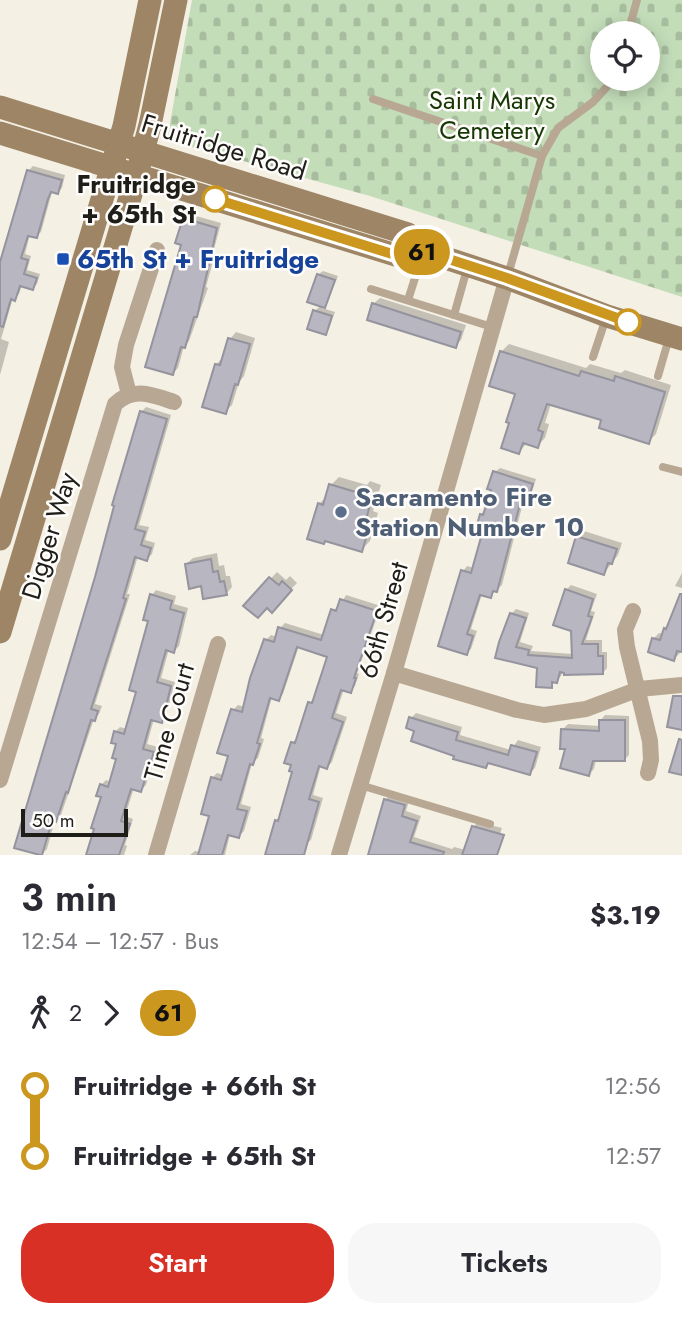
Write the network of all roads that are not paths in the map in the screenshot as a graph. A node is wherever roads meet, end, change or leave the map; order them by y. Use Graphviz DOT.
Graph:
graph roads {
  1 [pos="150,0"];
  2 [pos="176,0"];
  3 [pos="637,0"];
  4 [pos="631,21"];
  5 [pos="603,91"];
  6 [pos="373,99"];
  7 [pos="0,107"];
  8 [pos="1,136"];
  9 [pos="118,143"];
  10 [pos="143,150"];
  11 [pos="542,156"];
  12 [pos="111,167"];
  13 [pos="137,174"];
  14 [pos="157,250"];
  15 [pos="424,251"];
  16 [pos="468,266"];
  17 [pos="507,278"];
  18 [pos="371,289"];
  19 [pos="408,300"];
  20 [pos="454,315"];
  21 [pos="607,316"];
  22 [pos="492,327"];
  23 [pos="676,337"];
  24 [pos="593,357"];
  25 [pos="658,376"];
  26 [pos="129,394"];
  27 [pos="174,402"];
  28 [pos="663,467"];
  29 [pos="682,472"];
  30 [pos="0,539"];
  31 [pos="633,611"];
  32 [pos="0,632"];
  33 [pos="218,644"];
  34 [pos="394,673"];
  35 [pos="682,685"];
  36 [pos="639,689"];
  37 [pos="648,773"];
  38 [pos="0,780"];
  39 [pos="360,785"];
  40 [pos="490,824"];
  41 [pos="156,855"];
  42 [pos="339,855"];
  1 -- 9 [label="main road"];
  2 -- 10 [label="main road"];
  3 -- 4 [label="lane"];
  5 -- 11 [label="lane"];
  6 -- 11 [label="lane"];
  7 -- 9 [label="main road, Fruitridge Road"];
  8 -- 12 [label="main road, Fruitridge Road"];
  9 -- 10 [label="main road, Fruitridge Road"];
  9 -- 12 [label="main road"];
  10 -- 13 [label="main road"];
  10 -- 15 [label="main road, Fruitridge Road"];
  11 -- 17 [label="lane"];
  12 -- 13 [label="main road, Fruitridge Road"];
  12 -- 30 [label="main road"];
  13 -- 15 [label="main road, Fruitridge Road"];
  13 -- 32 [label="main road"];
  14 -- 26 [label="street"];
  15 -- 16 [label="main road, Fruitridge Road"];
  15 -- 19 [label="lane"];
  16 -- 17 [label="main road, Fruitridge Road"];
  16 -- 20 [label="lane"];
  17 -- 21 [label="main road, Fruitridge Road"];
  17 -- 22 [label="street, 66th Street"];
  18 -- 19 [label="lane"];
  19 -- 20 [label="lane"];
  20 -- 22 [label="lane"];
  21 -- 23 [label="main road, Fruitridge Road"];
  21 -- 24 [label="lane"];
  22 -- 34 [label="street, 66th Street"];
  23 -- 25 [label="lane"];
  26 -- 27 [label="street"];
  26 -- 38 [label="street, Digger Way"];
  28 -- 29 [label="lane"];
  31 -- 36 [label="street"];
  33 -- 41 [label="street, Time Court"];
  34 -- 36 [label="street"];
  34 -- 39 [label="street, 66th Street"];
  35 -- 36 [label="street"];
  36 -- 37 [label="street"];
  39 -- 40 [label="lane"];
  39 -- 42 [label="street, 66th Street"];
}
